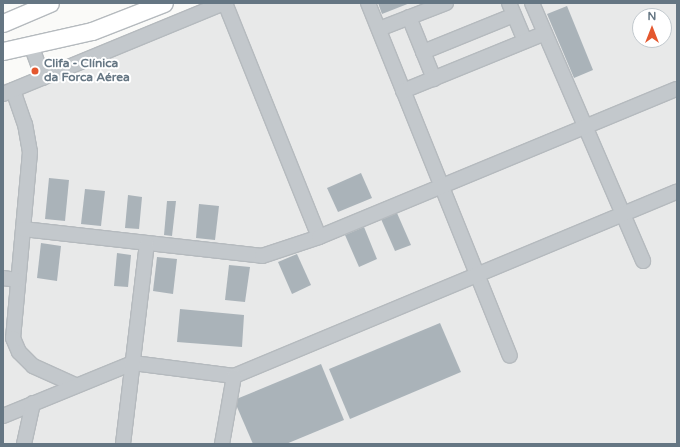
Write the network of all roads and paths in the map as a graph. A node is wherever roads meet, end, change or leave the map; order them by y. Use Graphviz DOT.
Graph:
graph roads {
  1 [pos="54,3"];
  2 [pos="132,3"];
  3 [pos="164,3"];
  4 [pos="225,3"];
  5 [pos="368,3"];
  6 [pos="446,3"];
  7 [pos="532,3"];
  8 [pos="42,6"];
  9 [pos="512,9"];
  10 [pos="409,17"];
  11 [pos="3,23"];
  12 [pos="379,29"];
  13 [pos="545,33"];
  14 [pos="52,41"];
  15 [pos="525,41"];
  16 [pos="31,45"];
  17 [pos="3,51"];
  18 [pos="423,52"];
  19 [pos="43,78"];
  20 [pos="434,79"];
  21 [pos="677,89"];
  22 [pos="403,91"];
  23 [pos="8,92"];
  24 [pos="585,125"];
  25 [pos="441,184"];
  26 [pos="677,192"];
  27 [pos="623,214"];
  28 [pos="23,229"];
  29 [pos="319,237"];
  30 [pos="147,244"];
  31 [pos="644,261"];
  32 [pos="477,275"];
  33 [pos="3,278"];
  34 [pos="18,280"];
  35 [pos="8,338"];
  36 [pos="510,356"];
  37 [pos="133,363"];
  38 [pos="234,376"];
  39 [pos="75,385"];
  40 [pos="33,403"];
  41 [pos="3,416"];
  42 [pos="24,444"];
  43 [pos="123,444"];
  44 [pos="222,444"];
  1 -- 8 [label="main road"];
  2 -- 14 [label="main road"];
  3 -- 14 [label="main road"];
  4 -- 19 [label="lane"];
  4 -- 29 [label="lane"];
  5 -- 12 [label="lane"];
  6 -- 10 [label="lane"];
  7 -- 13 [label="lane"];
  8 -- 11 [label="main road"];
  9 -- 15 [label="lane"];
  9 -- 18 [label="lane"];
  10 -- 12 [label="lane"];
  10 -- 18 [label="lane"];
  12 -- 22 [label="lane"];
  13 -- 15 [label="lane"];
  13 -- 24 [label="lane"];
  14 -- 16 [label="main road"];
  15 -- 20 [label="lane"];
  16 -- 17 [label="main road"];
  16 -- 19 [label="lane"];
  18 -- 20 [label="lane"];
  19 -- 23 [label="lane"];
  20 -- 22 [label="lane"];
  21 -- 24 [label="lane"];
  22 -- 25 [label="lane"];
  23 -- 28 [label="lane"];
  24 -- 25 [label="lane"];
  24 -- 27 [label="lane"];
  25 -- 29 [label="lane"];
  25 -- 32 [label="lane"];
  26 -- 27 [label="lane"];
  27 -- 31 [label="lane"];
  27 -- 32 [label="lane"];
  28 -- 30 [label="lane"];
  28 -- 34 [label="lane"];
  29 -- 30 [label="lane"];
  30 -- 37 [label="lane"];
  32 -- 36 [label="lane"];
  32 -- 38 [label="lane"];
  33 -- 34 [label="lane"];
  34 -- 35 [label="lane"];
  35 -- 39 [label="lane"];
  37 -- 38 [label="lane"];
  37 -- 39 [label="lane"];
  37 -- 43 [label="lane"];
  38 -- 44 [label="lane"];
  39 -- 40 [label="lane"];
  40 -- 41 [label="lane"];
  40 -- 42 [label="lane"];
}
